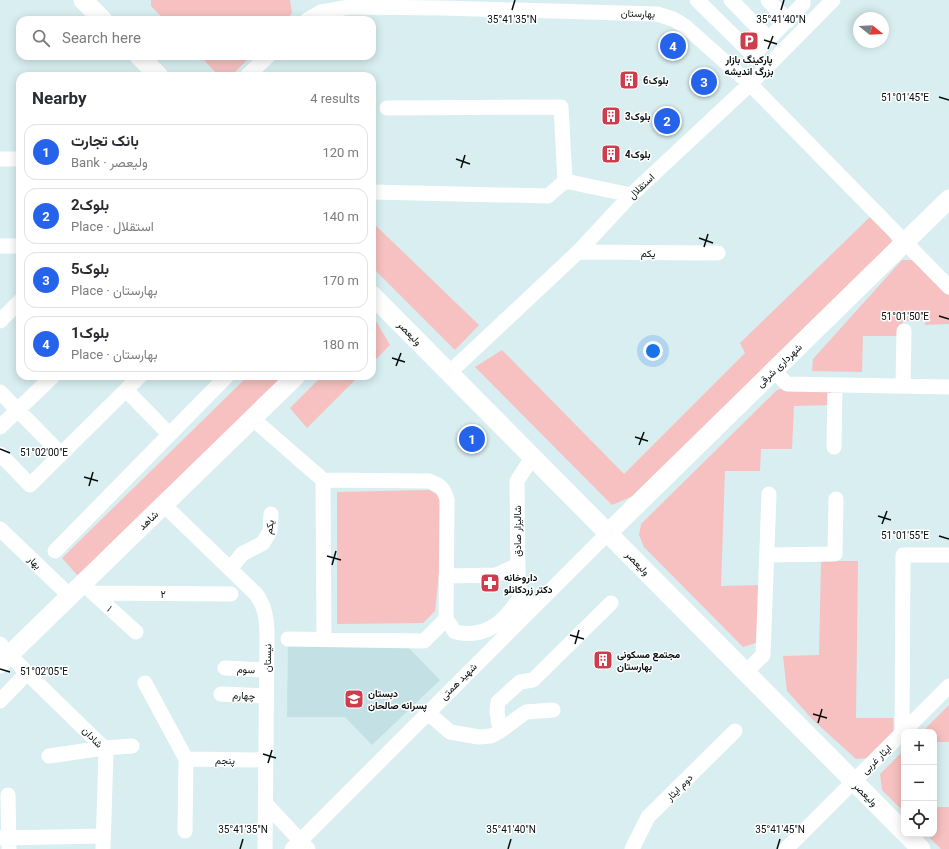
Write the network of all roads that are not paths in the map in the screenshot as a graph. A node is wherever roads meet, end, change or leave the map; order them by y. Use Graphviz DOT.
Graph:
graph roads {
  1 [pos="84,0"];
  2 [pos="698,0"];
  3 [pos="731,0"];
  4 [pos="768,0"];
  5 [pos="803,0"];
  6 [pos="834,0"];
  7 [pos="99,16"];
  8 [pos="314,16"];
  9 [pos="788,21"];
  10 [pos="769,39"];
  11 [pos="143,60"];
  12 [pos="264,60"];
  13 [pos="155,72"];
  14 [pos="251,72"];
  15 [pos="750,84"];
  16 [pos="386,108"];
  17 [pos="0,158"];
  18 [pos="16,159"];
  19 [pos="565,181"];
  20 [pos="376,192"];
  21 [pos="631,195"];
  22 [pos="949,199"];
  23 [pos="904,243"];
  24 [pos="0,246"];
  25 [pos="16,246"];
  26 [pos="578,252"];
  27 [pos="718,253"];
  28 [pos="949,287"];
  29 [pos="376,302"];
  30 [pos="16,305"];
  31 [pos="0,321"];
  32 [pos="904,331"];
  33 [pos="774,370"];
  34 [pos="449,373"];
  35 [pos="49,380"];
  36 [pos="136,380"];
  37 [pos="223,380"];
  38 [pos="292,380"];
  39 [pos="835,385"];
  40 [pos="903,386"];
  41 [pos="949,387"];
  42 [pos="126,390"];
  43 [pos="0,392"];
  44 [pos="18,410"];
  45 [pos="253,419"];
  46 [pos="0,427"];
  47 [pos="169,434"];
  48 [pos="834,447"];
  49 [pos="0,454"];
  50 [pos="61,454"];
  51 [pos="533,456"];
  52 [pos="323,480"];
  53 [pos="769,494"];
  54 [pos="836,499"];
  55 [pos="164,504"];
  56 [pos="271,514"];
  57 [pos="0,529"];
  58 [pos="608,532"];
  59 [pos="55,551"];
  60 [pos="767,555"];
  61 [pos="949,555"];
  62 [pos="518,565"];
  63 [pos="230,568"];
  64 [pos="446,576"];
  65 [pos="82,591"];
  66 [pos="231,594"];
  67 [pos="522,595"];
  68 [pos="611,603"];
  69 [pos="532,607"];
  70 [pos="446,619"];
  71 [pos="136,632"];
  72 [pos="288,639"];
  73 [pos="324,640"];
  74 [pos="3,654"];
  75 [pos="225,668"];
  76 [pos="267,670"];
  77 [pos="27,673"];
  78 [pos="746,674"];
  79 [pos="145,683"];
  80 [pos="949,686"];
  81 [pos="221,694"];
  82 [pos="266,696"];
  83 [pos="0,701"];
  84 [pos="553,710"];
  85 [pos="427,712"];
  86 [pos="902,729"];
  87 [pos="907,729"];
  88 [pos="500,731"];
  89 [pos="735,731"];
  90 [pos="901,735"];
  91 [pos="132,746"];
  92 [pos="104,748"];
  93 [pos="49,756"];
  94 [pos="186,759"];
  95 [pos="265,760"];
  96 [pos="853,781"];
  97 [pos="8,795"];
  98 [pos="266,804"];
  99 [pos="901,829"];
  100 [pos="185,831"];
  101 [pos="909,837"];
  102 [pos="6,842"];
  103 [pos="103,843"];
  104 [pos="300,846"];
  105 [pos="265,849"];
  106 [pos="632,849"];
  107 [pos="786,849"];
  108 [pos="921,849"];
  1 -- 7 [label="main road"];
  2 -- 10 [label="street"];
  3 -- 10 [label="street"];
  4 -- 9 [label="street"];
  5 -- 9 [label="street"];
  6 -- 15 [label="street, استقلال"];
  8 -- 15 [label="street, بهارستان"];
  9 -- 10 [label="street"];
  11 -- 13 [label="main road"];
  12 -- 14 [label="street"];
  15 -- 21 [label="street, استقلال"];
  15 -- 23 [label="street, بهارستان"];
  16 -- 19 [label="street"];
  17 -- 18 [label="street"];
  19 -- 20 [label="street"];
  19 -- 21 [label="street"];
  21 -- 26 [label="street, استقلال"];
  22 -- 23 [label="main road, شهرداری شرقی"];
  23 -- 28 [label="street"];
  23 -- 33 [label="main road, شهرداری شرقی"];
  24 -- 25 [label="street"];
  26 -- 27 [label="street, یکم"];
  26 -- 34 [label="street, استقلال"];
  29 -- 34 [label="main road, ولیعصر"];
  30 -- 31 [label="street"];
  32 -- 40 [label="street"];
  33 -- 39 [label="street"];
  33 -- 58 [label="main road, شهرداری شرقی"];
  34 -- 51 [label="main road, ولیعصر"];
  35 -- 44 [label="street"];
  36 -- 42 [label="street"];
  37 -- 47 [label="street"];
  38 -- 45 [label="main road, شاهد"];
  39 -- 40 [label="street"];
  39 -- 48 [label="street"];
  40 -- 41 [label="street"];
  42 -- 47 [label="street"];
  42 -- 50 [label="street"];
  43 -- 44 [label="street"];
  44 -- 46 [label="street"];
  44 -- 50 [label="street"];
  45 -- 52 [label="street"];
  45 -- 55 [label="main road, شاهد"];
  47 -- 59 [label="street"];
  49 -- 50 [label="street"];
  51 -- 58 [label="main road, ولیعصر"];
  51 -- 62 [label="street, شالیزار صادق"];
  52 -- 64 [label="street"];
  52 -- 73 [label="street"];
  53 -- 60 [label="street"];
  54 -- 60 [label="street"];
  55 -- 63 [label="street, نيستان"];
  55 -- 65 [label="main road, شاهد"];
  56 -- 63 [label="street, یکم"];
  57 -- 65 [label="street, بهار"];
  58 -- 69 [label="street, شهید همتی"];
  58 -- 78 [label="main road, ولیعصر"];
  60 -- 78 [label="street"];
  61 -- 86 [label="street"];
  62 -- 64 [label="street"];
  62 -- 67 [label="street, شالیزار صادق"];
  63 -- 76 [label="street, نيستان"];
  64 -- 70 [label="street"];
  65 -- 66 [label="street, ۲"];
  65 -- 71 [label="street, ۱"];
  65 -- 74 [label="main road, شاهد"];
  67 -- 69 [label="street, شالیزار صادق"];
  67 -- 70 [label="street"];
  68 -- 88 [label="street"];
  69 -- 85 [label="street, شهید همتی"];
  70 -- 73 [label="street"];
  72 -- 73 [label="street"];
  74 -- 77 [label="street, شادان"];
  75 -- 76 [label="street, سوم"];
  76 -- 82 [label="street, نيستان"];
  77 -- 83 [label="street"];
  77 -- 92 [label="street, شادان"];
  78 -- 96 [label="main road, ولیعصر"];
  79 -- 94 [label="street"];
  80 -- 87 [label="street, ایثار غربی"];
  81 -- 82 [label="street, چهارم"];
  82 -- 95 [label="street, نيستان"];
  84 -- 88 [label="street"];
  85 -- 88 [label="street"];
  85 -- 104 [label="street, شهید همتی"];
  89 -- 106 [label="street, دوم ایثار"];
  90 -- 96 [label="street, ایثار غربی"];
  91 -- 92 [label="street"];
  92 -- 93 [label="street"];
  92 -- 103 [label="street, شادان"];
  94 -- 95 [label="street, پنجم"];
  94 -- 100 [label="street"];
  95 -- 98 [label="street, نيستان"];
  96 -- 99 [label="main road, ولیعصر"];
  96 -- 107 [label="street, ایثار غربی"];
  97 -- 102 [label="street"];
  98 -- 104 [label="street"];
  98 -- 105 [label="street, نيستان"];
  101 -- 108 [label="main road"];
  102 -- 103 [label="street"];
}
